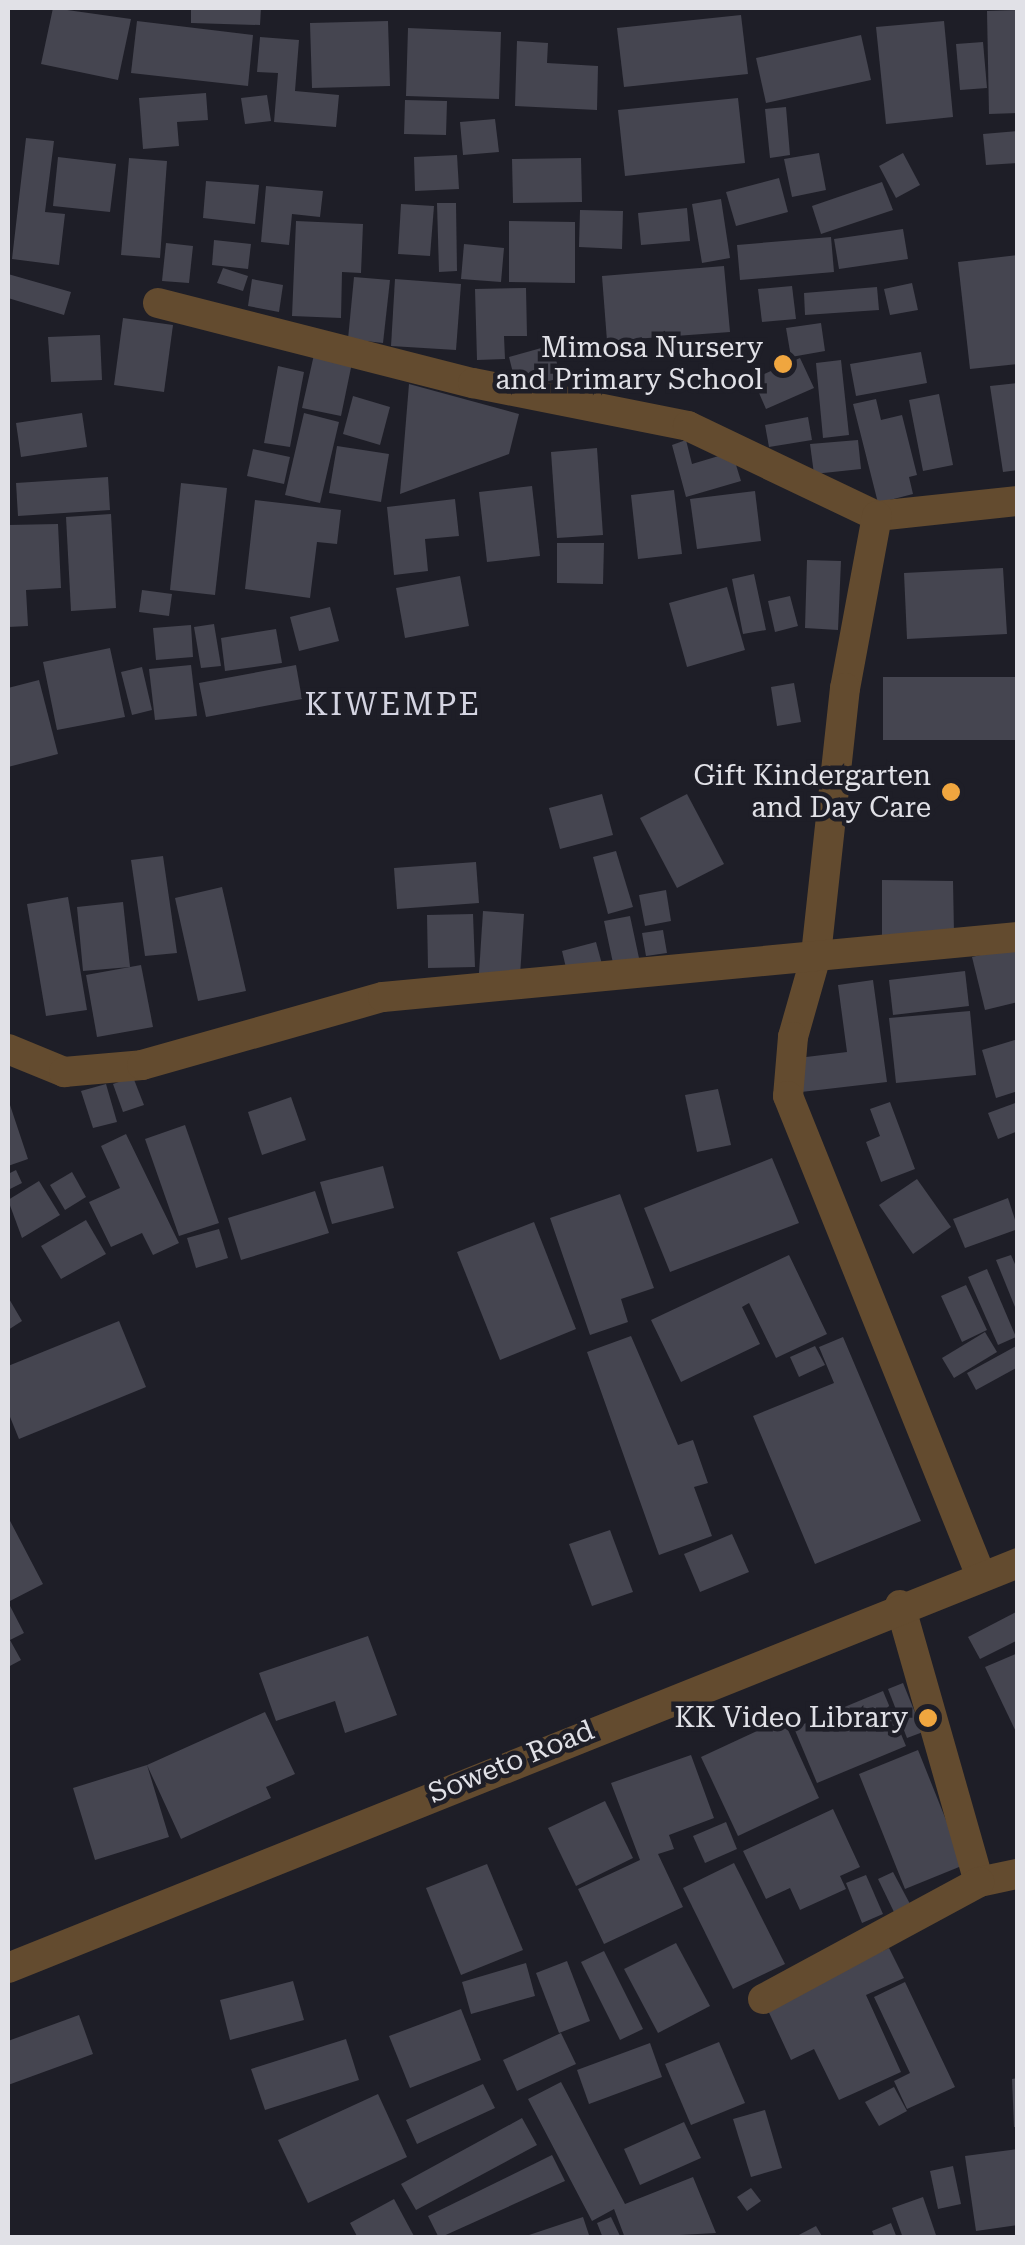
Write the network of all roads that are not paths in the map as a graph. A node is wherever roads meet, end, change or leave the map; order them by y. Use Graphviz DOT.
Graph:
graph roads {
  1 [pos="158,303"];
  2 [pos="1018,501"];
  3 [pos="878,516"];
  4 [pos="1018,936"];
  5 [pos="816,956"];
  6 [pos="8,1049"];
  7 [pos="1018,1563"];
  8 [pos="981,1576"];
  9 [pos="900,1605"];
  10 [pos="1018,1874"];
  11 [pos="979,1882"];
  12 [pos="8,1968"];
  13 [pos="763,1999"];
  1 -- 3 [label="street"];
  2 -- 3 [label="street"];
  3 -- 5 [label="street"];
  4 -- 5 [label="street"];
  5 -- 6 [label="street"];
  5 -- 8 [label="street"];
  7 -- 8 [label="street, Soweto Road"];
  8 -- 9 [label="street, Soweto Road"];
  9 -- 11 [label="street"];
  9 -- 12 [label="street, Soweto Road"];
  10 -- 11 [label="street"];
  11 -- 13 [label="street"];
}
